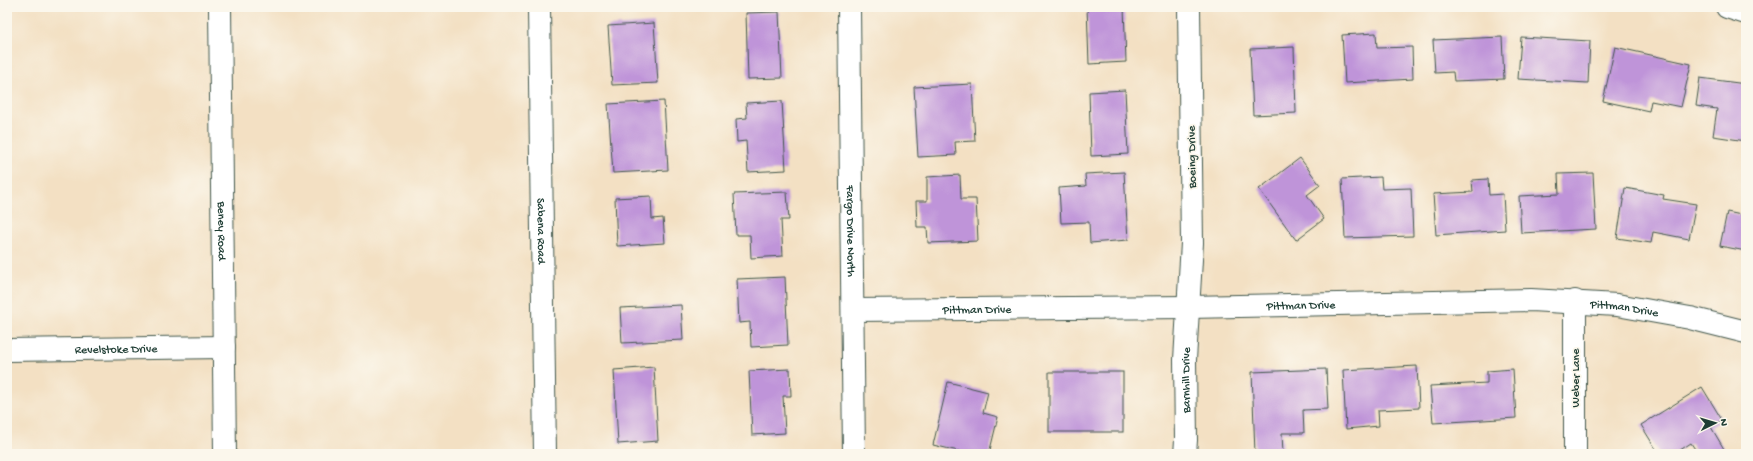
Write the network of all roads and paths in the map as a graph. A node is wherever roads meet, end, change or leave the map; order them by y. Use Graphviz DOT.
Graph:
graph roads {
  1 [pos="220,7"];
  2 [pos="539,7"];
  3 [pos="849,7"];
  4 [pos="1189,7"];
  5 [pos="1727,7"];
  6 [pos="1746,13"];
  7 [pos="1575,301"];
  8 [pos="1189,306"];
  9 [pos="853,310"];
  10 [pos="1746,332"];
  11 [pos="224,347"];
  12 [pos="7,350"];
  13 [pos="226,454"];
  14 [pos="545,454"];
  15 [pos="854,454"];
  16 [pos="1185,454"];
  17 [pos="1576,454"];
  1 -- 11 [label="street, Beney Road"];
  2 -- 14 [label="street, Sabena Road"];
  3 -- 9 [label="street, Fargo Drive North"];
  4 -- 8 [label="street, Boeing Drive"];
  5 -- 6 [label="street"];
  7 -- 8 [label="street, Pittman Drive"];
  7 -- 10 [label="street, Pittman Drive"];
  7 -- 17 [label="street, Weber Lane"];
  8 -- 9 [label="street, Pittman Drive"];
  8 -- 16 [label="street, Barnhill Drive"];
  9 -- 15 [label="street, Fargo Drive North"];
  11 -- 12 [label="street, Revelstoke Drive"];
  11 -- 13 [label="street, Beney Road"];
}
